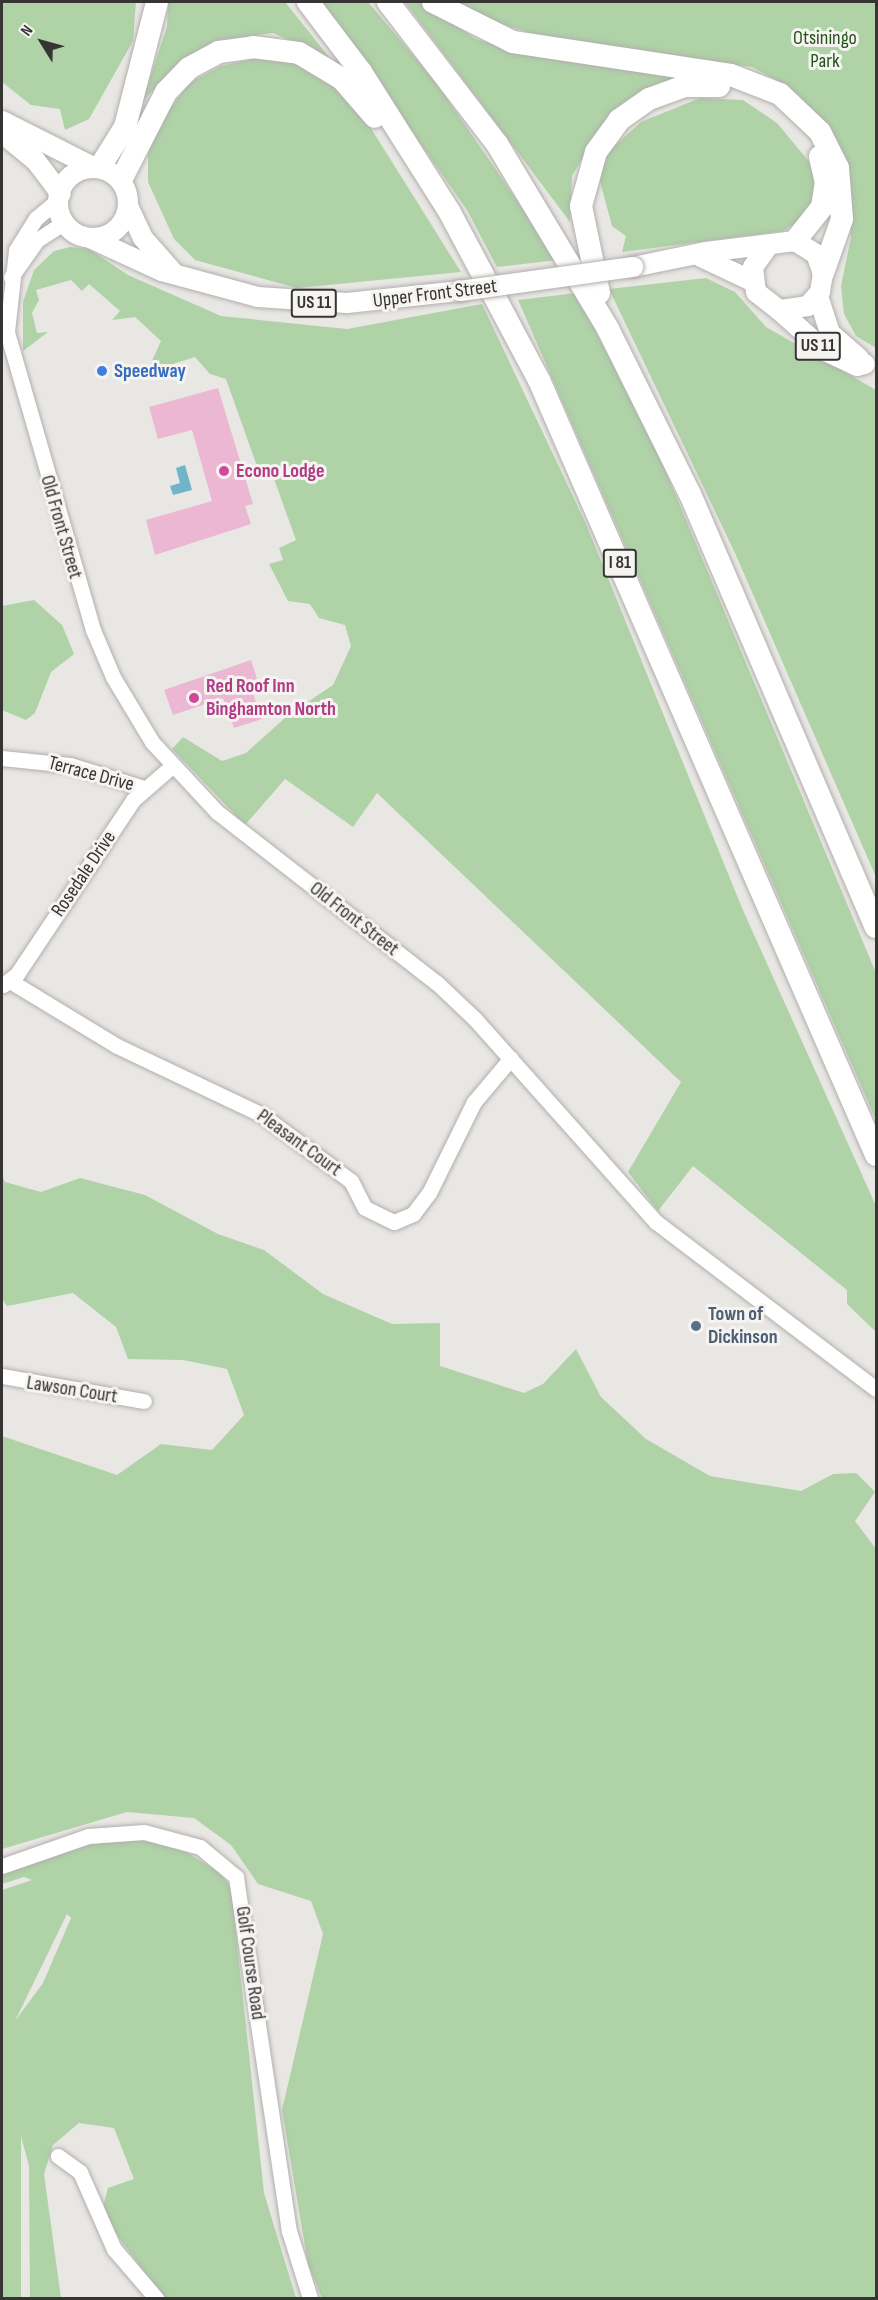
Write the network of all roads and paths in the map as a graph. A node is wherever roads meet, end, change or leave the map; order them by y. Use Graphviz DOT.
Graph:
graph roads {
  1 [pos="157,2"];
  2 [pos="308,2"];
  3 [pos="388,2"];
  4 [pos="433,2"];
  5 [pos="2,121"];
  6 [pos="2,133"];
  7 [pos="96,167"];
  8 [pos="427,176"];
  9 [pos="122,178"];
  10 [pos="60,196"];
  11 [pos="128,206"];
  12 [pos="62,224"];
  13 [pos="92,239"];
  14 [pos="795,241"];
  15 [pos="769,245"];
  16 [pos="701,257"];
  17 [pos="172,271"];
  18 [pos="824,273"];
  19 [pos="11,278"];
  20 [pos="752,281"];
  21 [pos="818,296"];
  22 [pos="779,310"];
  23 [pos="4,326"];
  24 [pos="608,329"];
  25 [pos="871,365"];
  26 [pos="2,758"];
  27 [pos="172,766"];
  28 [pos="144,788"];
  29 [pos="876,927"];
  30 [pos="6,983"];
  31 [pos="511,1058"];
  32 [pos="876,1155"];
  33 [pos="2,1376"];
  34 [pos="876,1389"];
  35 [pos="144,1401"];
  36 [pos="2,1866"];
  37 [pos="58,2156"];
  38 [pos="156,2298"];
  39 [pos="310,2298"];
  1 -- 7 [label="highway"];
  2 -- 8 [label="highway, I 81"];
  3 -- 24 [label="highway"];
  4 -- 18 [label="highway"];
  5 -- 7 [label="main road"];
  6 -- 10 [label="main road"];
  7 -- 9 [label="main road"];
  7 -- 10 [label="main road"];
  8 -- 9 [label="highway"];
  8 -- 32 [label="highway, I 81"];
  9 -- 11 [label="main road, Upper Front Street / US 11"];
  10 -- 12 [label="main road"];
  10 -- 19 [label="street, Old Front Street"];
  11 -- 13 [label="main road"];
  11 -- 17 [label="main road, Upper Front Street / US 11"];
  12 -- 13 [label="main road, Upper Front Street / US 11"];
  12 -- 19 [label="street"];
  13 -- 17 [label="main road, Upper Front Street / US 11"];
  14 -- 15 [label="main road, Upper Front Street / US 11"];
  14 -- 18 [label="main road"];
  14 -- 24 [label="highway"];
  15 -- 16 [label="main road, Upper Front Street / US 11"];
  15 -- 20 [label="main road"];
  16 -- 17 [label="main road, Upper Front Street / US 11, bridge"];
  16 -- 20 [label="main road, US 11"];
  18 -- 21 [label="main road"];
  19 -- 23 [label="street, Old Front Street"];
  20 -- 22 [label="main road, US 11"];
  21 -- 22 [label="main road"];
  21 -- 25 [label="main road, US 11"];
  22 -- 25 [label="main road, US 11"];
  23 -- 27 [label="street, Old Front Street"];
  24 -- 29 [label="highway"];
  26 -- 28 [label="street, Terrace Drive"];
  27 -- 28 [label="street, Rosedale Drive"];
  27 -- 31 [label="street, Old Front Street"];
  28 -- 30 [label="street, Rosedale Drive"];
  30 -- 31 [label="street, Pleasant Court"];
  31 -- 34 [label="street, Old Front Street"];
  33 -- 35 [label="street, Lawson Court"];
  36 -- 39 [label="street, Golf Course Road"];
  37 -- 38 [label="street"];
}
